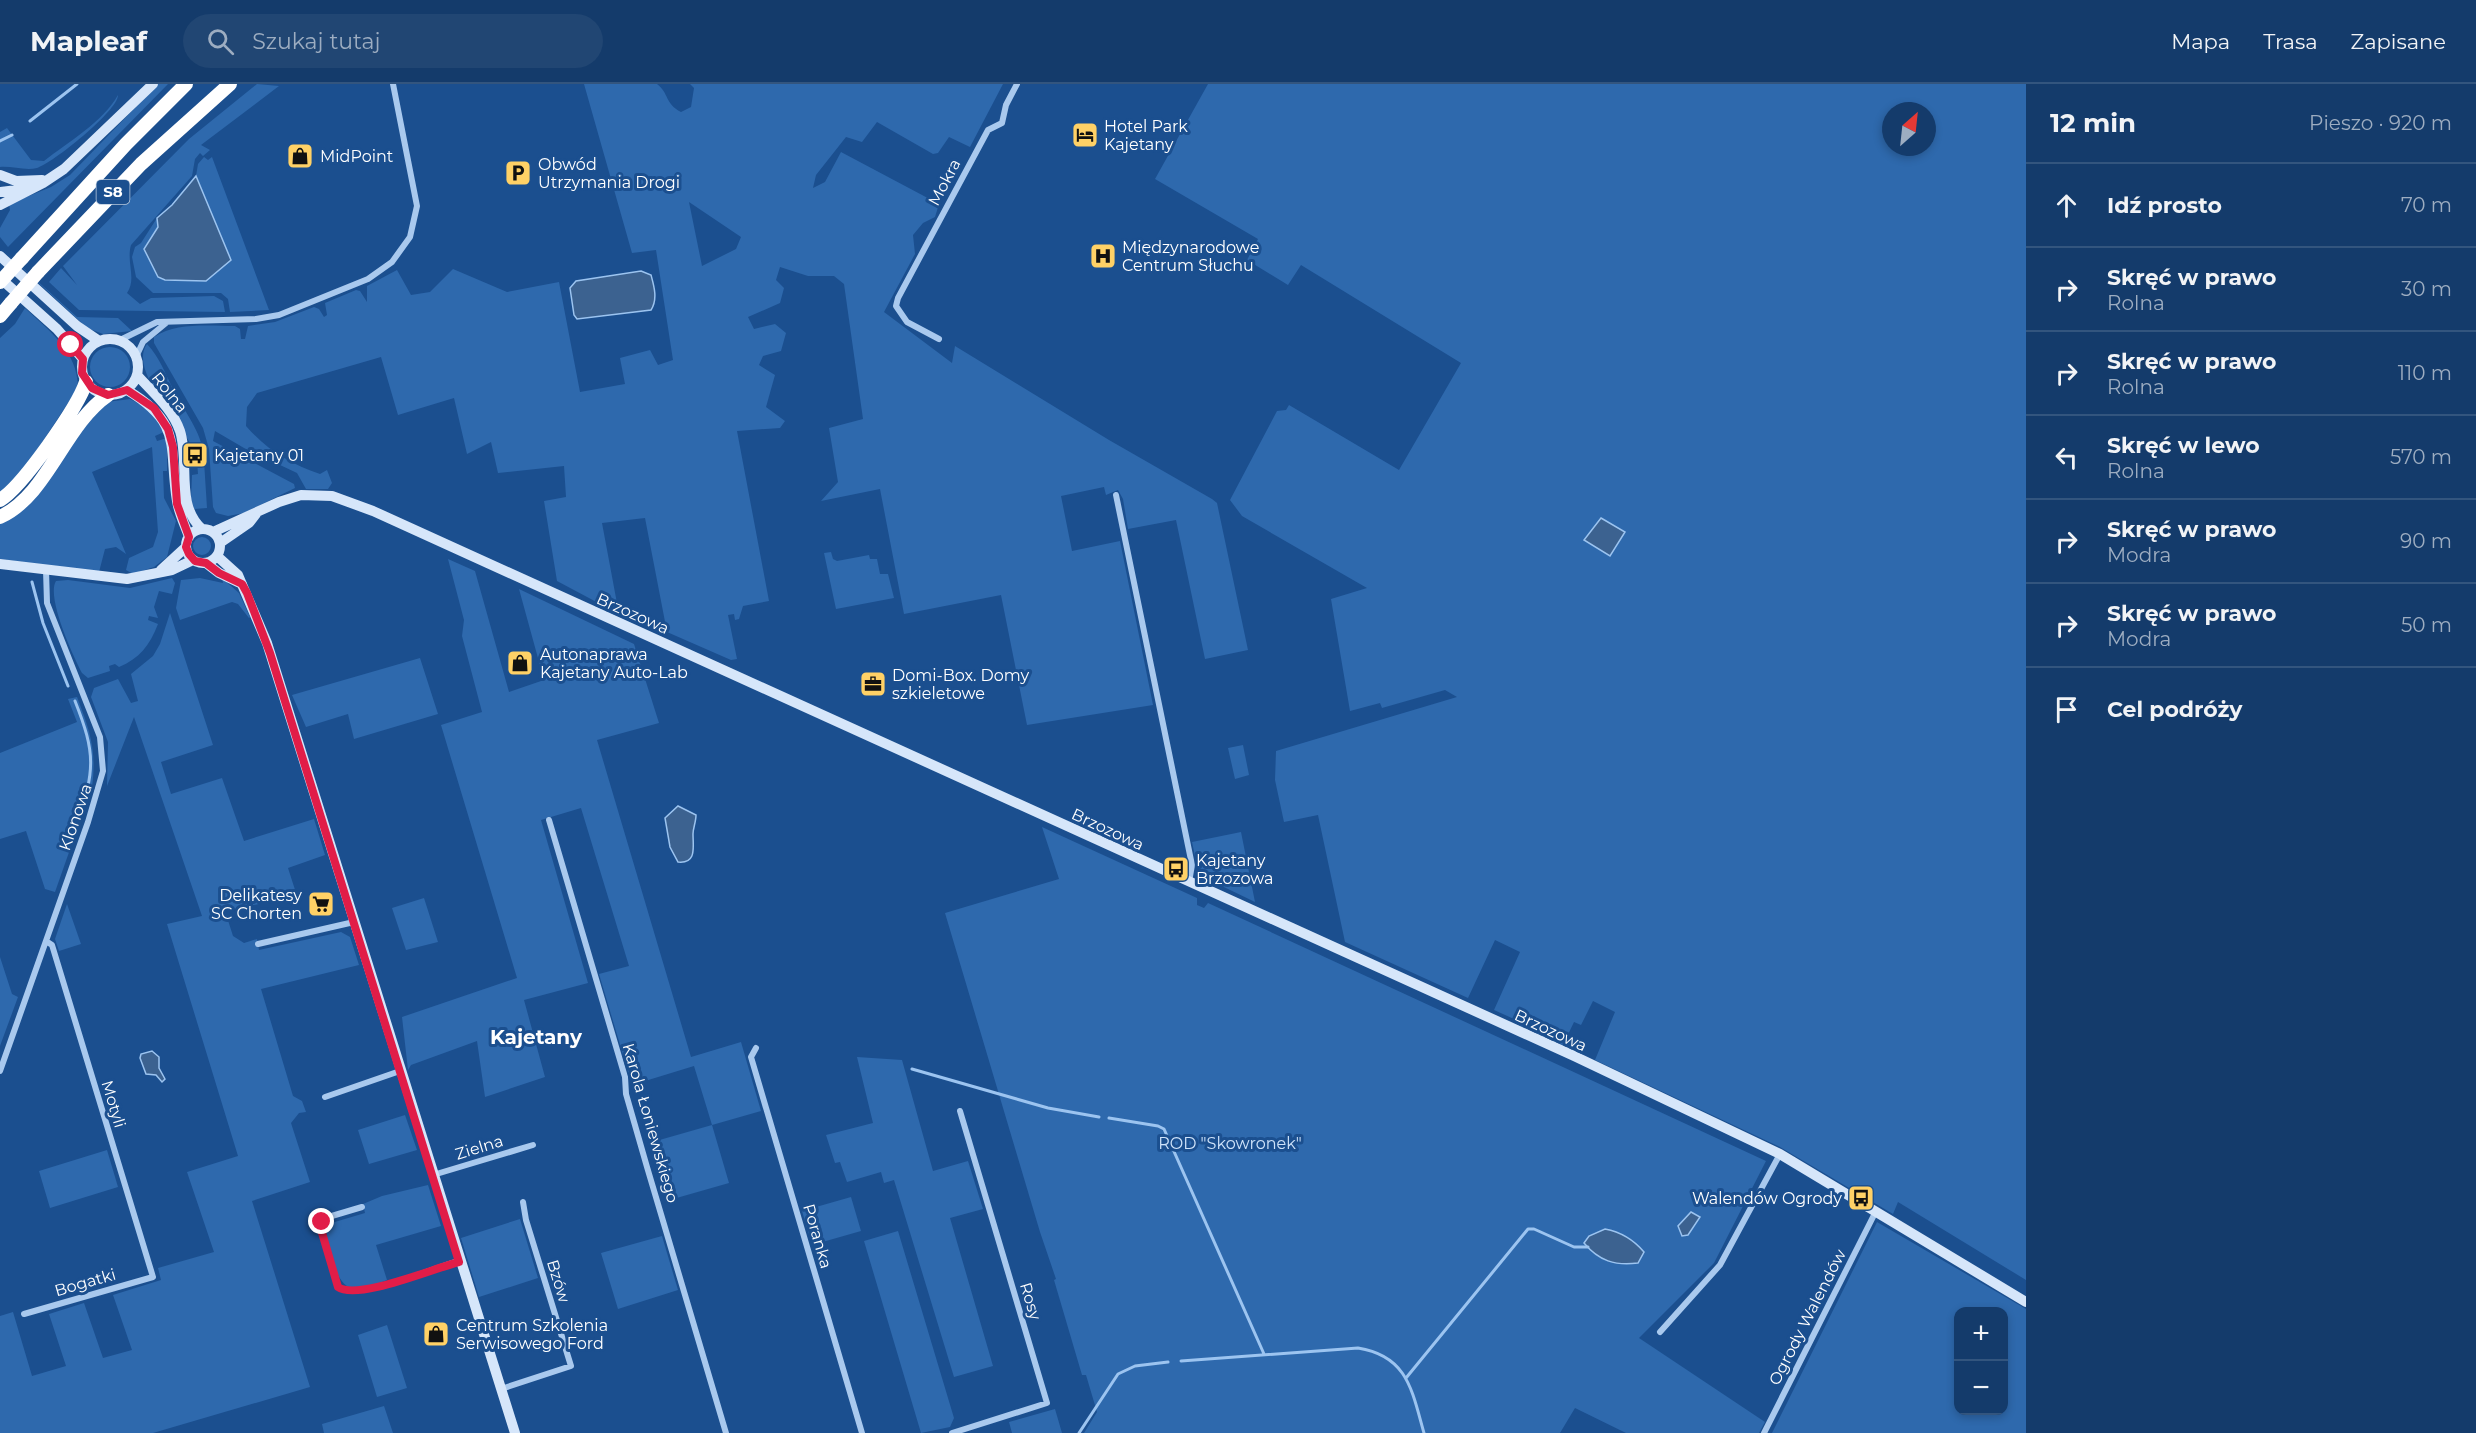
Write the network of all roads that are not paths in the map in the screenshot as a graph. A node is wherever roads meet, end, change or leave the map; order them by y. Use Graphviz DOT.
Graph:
graph roads {
  1 [pos="153,84"];
  2 [pos="186,84"];
  3 [pos="230,84"];
  4 [pos="393,84"];
  5 [pos="1017,84"];
  6 [pos="0,175"];
  7 [pos="54,177"];
  8 [pos="31,189"];
  9 [pos="0,192"];
  10 [pos="0,205"];
  11 [pos="0,256"];
  12 [pos="0,280"];
  13 [pos="0,316"];
  14 [pos="166,323"];
  15 [pos="939,339"];
  16 [pos="99,340"];
  17 [pos="120,340"];
  18 [pos="136,357"];
  19 [pos="83,359"];
  20 [pos="137,375"];
  21 [pos="86,382"];
  22 [pos="127,390"];
  23 [pos="108,395"];
  24 [pos="1116,495"];
  25 [pos="0,500"];
  26 [pos="256,514"];
  27 [pos="0,517"];
  28 [pos="207,531"];
  29 [pos="188,542"];
  30 [pos="220,543"];
  31 [pos="217,556"];
  32 [pos="193,560"];
  33 [pos="206,563"];
  34 [pos="0,564"];
  35 [pos="46,570"];
  36 [pos="161,570"];
  37 [pos="242,584"];
  38 [pos="549,820"];
  39 [pos="1189,883"];
  40 [pos="354,922"];
  41 [pos="46,941"];
  42 [pos="258,944"];
  43 [pos="756,1048"];
  44 [pos="0,1071"];
  45 [pos="400,1071"];
  46 [pos="325,1097"];
  47 [pos="960,1111"];
  48 [pos="533,1145"];
  49 [pos="1780,1154"];
  50 [pos="432,1175"];
  51 [pos="523,1202"];
  52 [pos="362,1207"];
  53 [pos="1875,1213"];
  54 [pos="459,1262"];
  55 [pos="153,1277"];
  56 [pos="2026,1302"];
  57 [pos="24,1314"];
  58 [pos="1660,1332"];
  59 [pos="501,1389"];
  60 [pos="515,1433"];
  61 [pos="726,1433"];
  62 [pos="862,1433"];
  63 [pos="952,1433"];
  64 [pos="1764,1433"];
  1 -- 7 [label="street"];
  2 -- 12 [label="highway, S8, bridge"];
  3 -- 13 [label="highway, S8, bridge"];
  4 -- 14 [label="street"];
  5 -- 15 [label="street, Mokra"];
  6 -- 7 [label="street"];
  7 -- 8 [label="street"];
  8 -- 9 [label="street"];
  8 -- 10 [label="street"];
  11 -- 16 [label="street"];
  12 -- 19 [label="street"];
  14 -- 17 [label="street"];
  14 -- 18 [label="street"];
  16 -- 17 [label="street"];
  16 -- 19 [label="street"];
  17 -- 18 [label="street"];
  18 -- 20 [label="street"];
  19 -- 21 [label="street"];
  20 -- 22 [label="street"];
  20 -- 28 [label="street, Rolna"];
  21 -- 23 [label="street"];
  21 -- 25 [label="highway"];
  22 -- 23 [label="street"];
  22 -- 29 [label="street, Rolna"];
  23 -- 27 [label="highway"];
  24 -- 39 [label="street"];
  26 -- 28 [label="street, Brzozowa"];
  26 -- 30 [label="street, Brzozowa"];
  26 -- 39 [label="street, Brzozowa"];
  28 -- 29 [label="street"];
  28 -- 30 [label="street, Rolna"];
  29 -- 32 [label="street, Rolna"];
  29 -- 36 [label="street"];
  30 -- 31 [label="street"];
  31 -- 33 [label="street"];
  31 -- 37 [label="street"];
  32 -- 33 [label="street"];
  32 -- 36 [label="street"];
  33 -- 37 [label="street"];
  34 -- 35 [label="street"];
  35 -- 36 [label="street"];
  35 -- 41 [label="street, Klonowa"];
  37 -- 40 [label="street"];
  38 -- 61 [label="street, Karola Łoniewskiego"];
  39 -- 49 [label="street, Brzozowa"];
  40 -- 42 [label="street"];
  40 -- 45 [label="street"];
  41 -- 44 [label="street, Klonowa"];
  41 -- 55 [label="street, Motyli"];
  43 -- 62 [label="street, Poranka"];
  45 -- 46 [label="street"];
  45 -- 50 [label="street"];
  47 -- 63 [label="street, Rosy"];
  48 -- 50 [label="street, Zielna"];
  49 -- 53 [label="street, Brzozowa"];
  49 -- 58 [label="street"];
  50 -- 54 [label="street"];
  51 -- 59 [label="street, Bzów"];
  52 -- 54 [label="street"];
  53 -- 56 [label="street, Brzozowa"];
  53 -- 64 [label="street, Ogrody Walendów"];
  54 -- 59 [label="street"];
  55 -- 57 [label="street, Bogatki"];
  59 -- 60 [label="street"];
}
